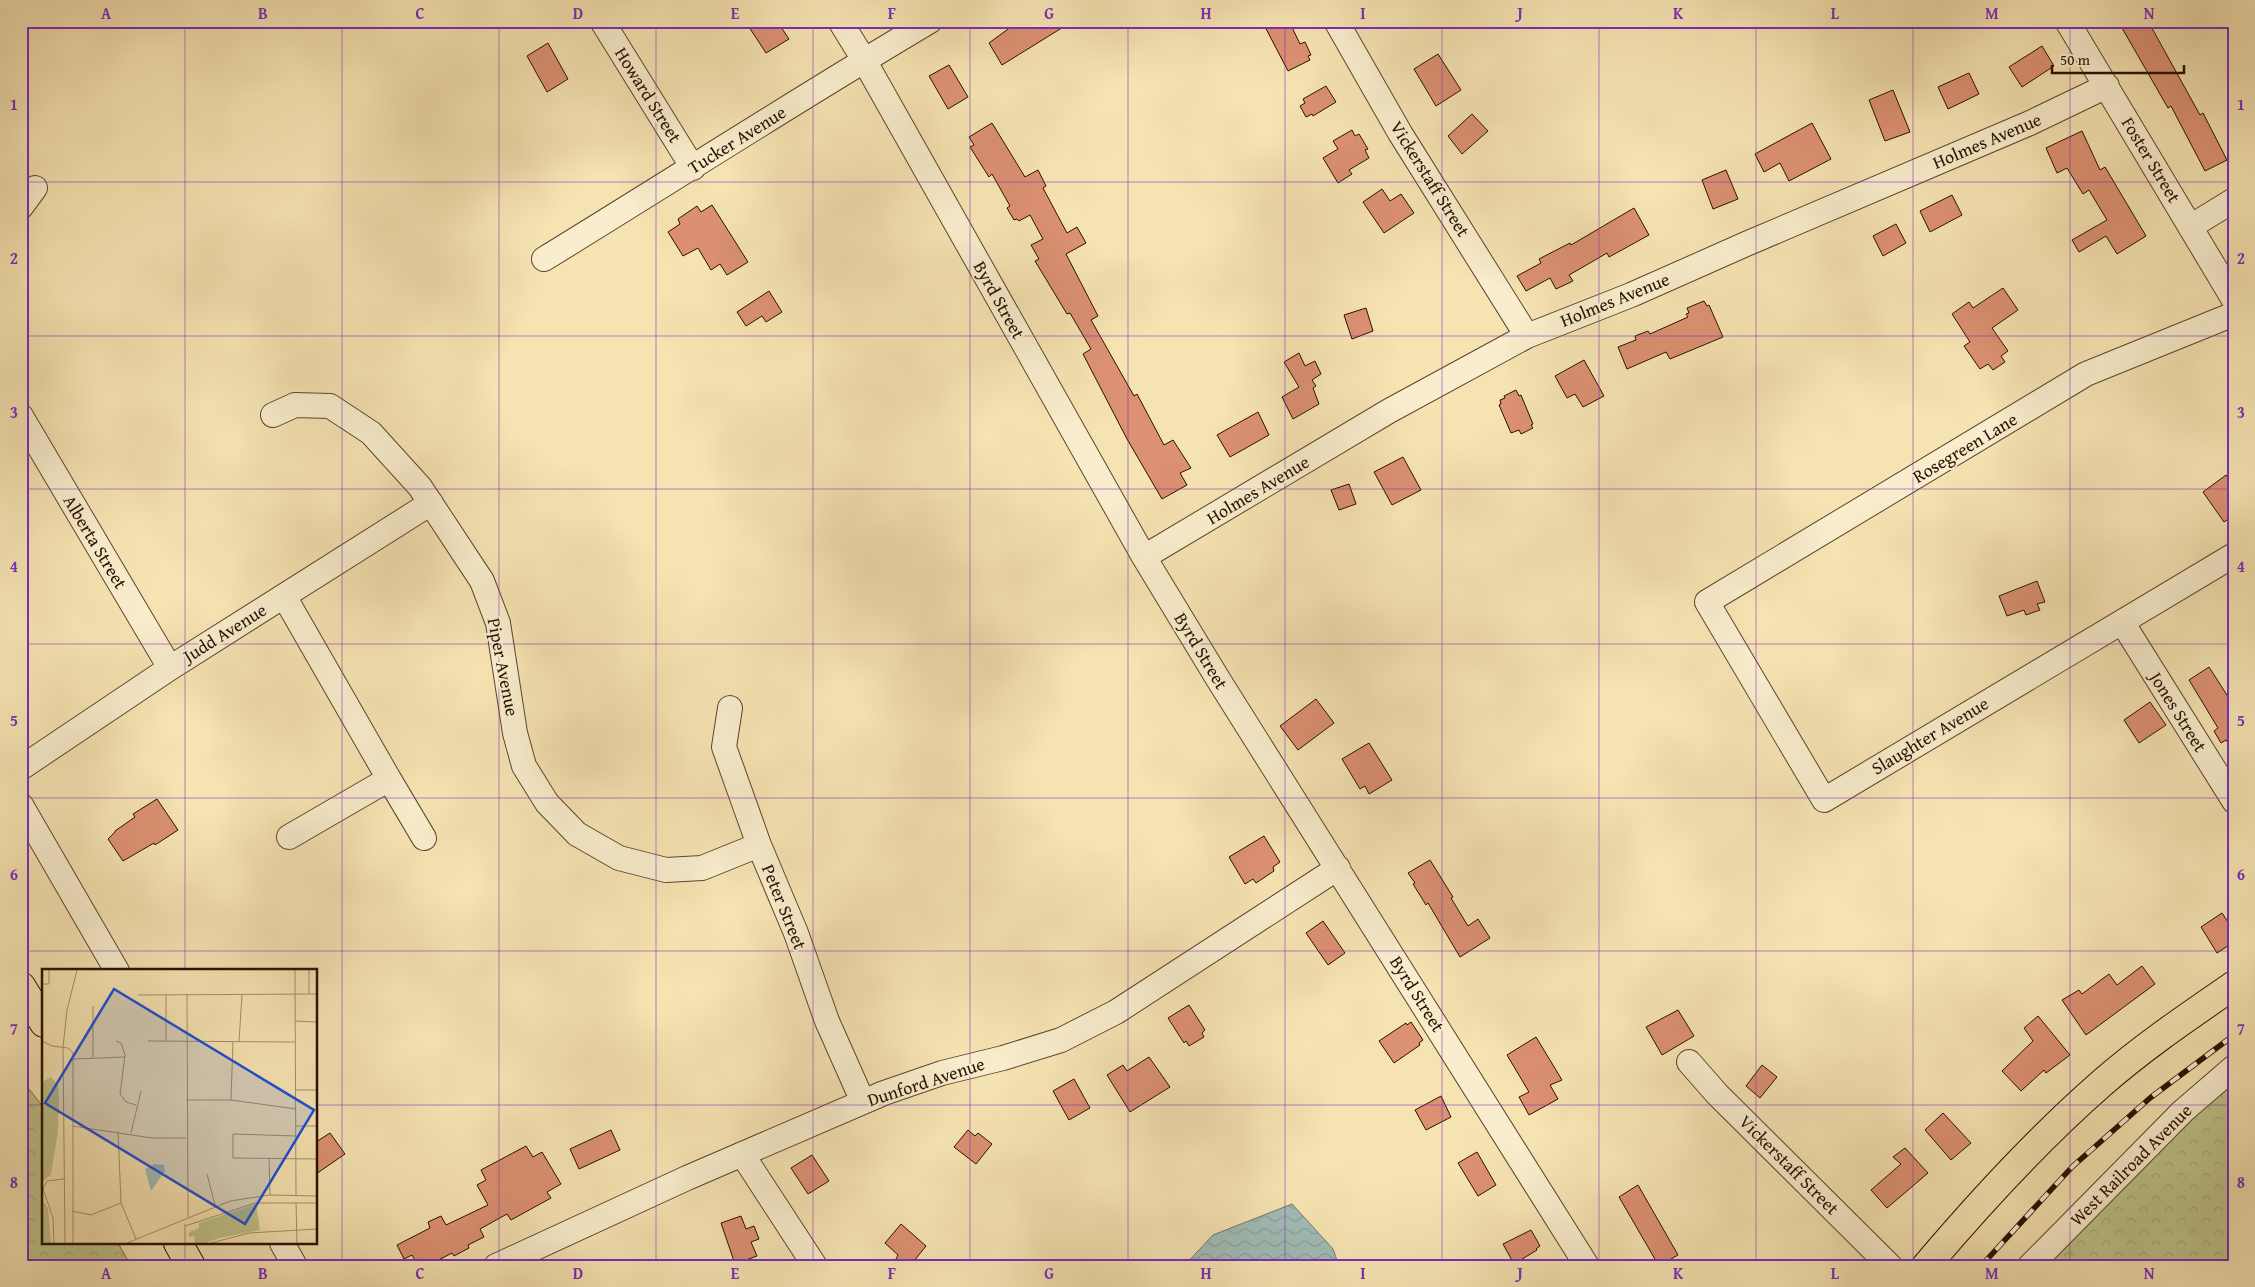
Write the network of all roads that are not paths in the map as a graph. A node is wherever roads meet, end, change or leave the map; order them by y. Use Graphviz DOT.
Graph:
graph roads {
  1 [pos="602,21"];
  2 [pos="840,21"];
  3 [pos="930,21"];
  4 [pos="1336,21"];
  5 [pos="2067,21"];
  6 [pos="864,60"];
  7 [pos="2107,86"];
  8 [pos="693,168"];
  9 [pos="35,188"];
  10 [pos="2234,200"];
  11 [pos="21,207"];
  12 [pos="2190,227"];
  13 [pos="544,259"];
  14 [pos="2234,300"];
  15 [pos="2234,314"];
  16 [pos="1526,336"];
  17 [pos="273,415"];
  18 [pos="21,416"];
  19 [pos="431,503"];
  20 [pos="2234,555"];
  21 [pos="1144,557"];
  22 [pos="284,596"];
  23 [pos="1707,602"];
  24 [pos="2122,622"];
  25 [pos="170,668"];
  26 [pos="730,708"];
  27 [pos="21,768"];
  28 [pos="389,779"];
  29 [pos="2234,801"];
  30 [pos="21,805"];
  31 [pos="289,837"];
  32 [pos="424,838"];
  33 [pos="759,845"];
  34 [pos="1338,868"];
  35 [pos="117,969"];
  36 [pos="21,986"];
  37 [pos="2234,986"];
  38 [pos="42,1020"];
  39 [pos="1689,1062"];
  40 [pos="2234,1067"];
  41 [pos="863,1102"];
  42 [pos="742,1154"];
  43 [pos="179,1244"];
  44 [pos="283,1244"];
  45 [pos="191,1266"];
  46 [pos="295,1266"];
  47 [pos="496,1266"];
  48 [pos="815,1266"];
  49 [pos="1587,1266"];
  50 [pos="1890,1266"];
  51 [pos="1926,1266"];
  52 [pos="2030,1266"];
  1 -- 8 [label="street, Howard Street"];
  2 -- 6 [label="street, Byrd Street"];
  3 -- 6 [label="street, Tucker Avenue"];
  4 -- 16 [label="street, Vickerstaff Street"];
  5 -- 7 [label="street, Foster Street"];
  6 -- 8 [label="street, Tucker Avenue"];
  6 -- 21 [label="street, Byrd Street"];
  7 -- 12 [label="street, Foster Street"];
  7 -- 16 [label="street, Holmes Avenue"];
  8 -- 13 [label="street, Tucker Avenue"];
  9 -- 11 [label="street"];
  10 -- 12 [label="street"];
  12 -- 14 [label="street, Foster Street"];
  15 -- 23 [label="street, Rosegreen Lane"];
  16 -- 21 [label="street, Holmes Avenue"];
  17 -- 19 [label="street, Piper Avenue"];
  18 -- 25 [label="street, Alberta Street"];
  19 -- 22 [label="street, Judd Avenue"];
  19 -- 33 [label="street, Piper Avenue"];
  20 -- 24 [label="street, Slaughter Avenue"];
  21 -- 34 [label="street, Byrd Street"];
  22 -- 25 [label="street, Judd Avenue"];
  22 -- 28 [label="street"];
  23 -- 24 [label="street, Slaughter Avenue"];
  24 -- 29 [label="street, Jones Street"];
  25 -- 27 [label="street, Judd Avenue"];
  26 -- 33 [label="street, Peter Street"];
  28 -- 31 [label="street"];
  28 -- 32 [label="street"];
  30 -- 35 [label="street"];
  33 -- 41 [label="street, Peter Street"];
  34 -- 41 [label="street, Dunford Avenue"];
  34 -- 49 [label="street, Byrd Street"];
  36 -- 38 [label="main road"];
  37 -- 51 [label="main road"];
  39 -- 50 [label="street, Vickerstaff Street"];
  40 -- 52 [label="street, West Railroad Avenue"];
  41 -- 42 [label="street, Dunford Avenue"];
  42 -- 47 [label="street, Dunford Avenue"];
  42 -- 48 [label="street"];
  43 -- 45 [label="main road"];
  44 -- 46 [label="street"];
}
